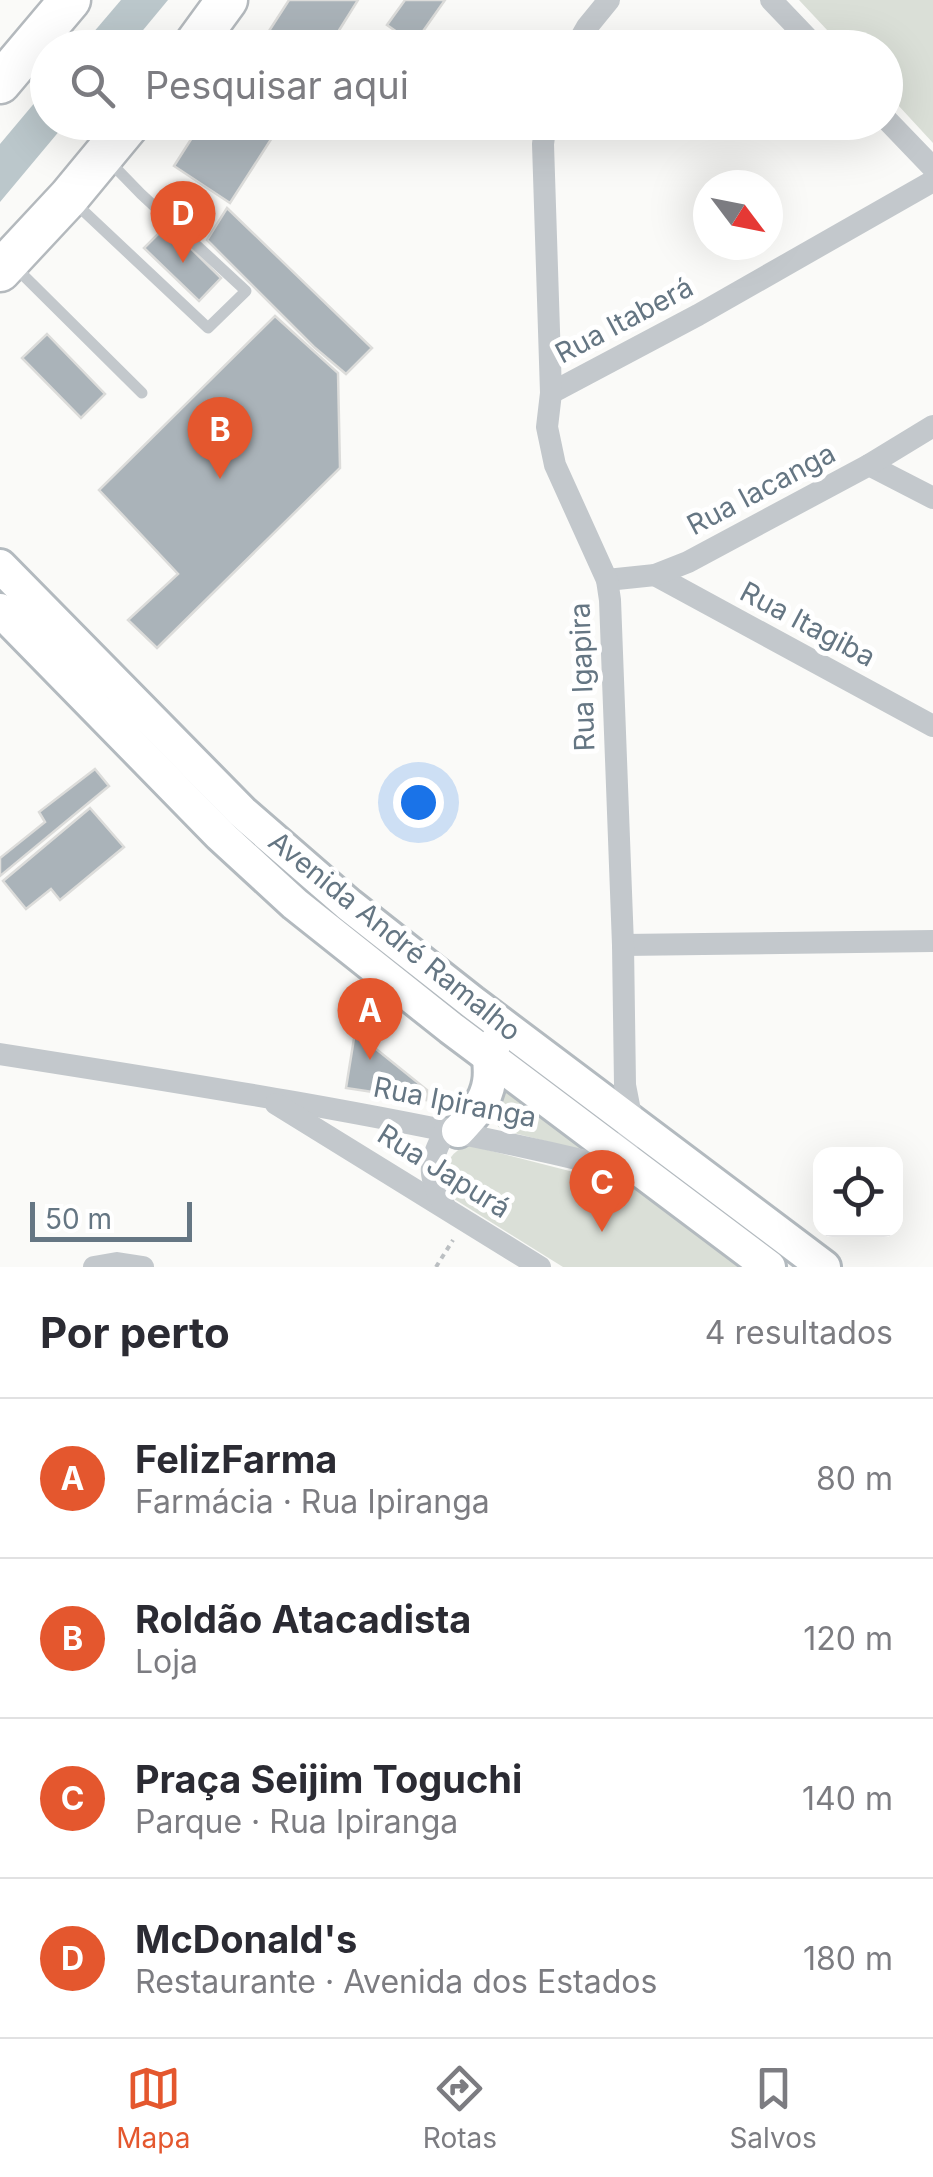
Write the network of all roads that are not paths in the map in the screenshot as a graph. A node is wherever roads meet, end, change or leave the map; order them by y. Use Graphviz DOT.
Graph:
graph roads {
  1 [pos="70,0"];
  2 [pos="226,0"];
  3 [pos="609,0"];
  4 [pos="771,0"];
  5 [pos="44,30"];
  6 [pos="205,30"];
  7 [pos="585,30"];
  8 [pos="800,30"];
  9 [pos="30,47"];
  10 [pos="0,82"];
  11 [pos="903,137"];
  12 [pos="117,140"];
  13 [pos="544,140"];
  14 [pos="104,156"];
  15 [pos="933,168"];
  16 [pos="933,181"];
  17 [pos="68,197"];
  18 [pos="4,266"];
  19 [pos="142,392"];
  20 [pos="551,393"];
  21 [pos="933,426"];
  22 [pos="869,465"];
  23 [pos="933,498"];
  24 [pos="0,566"];
  25 [pos="655,575"];
  26 [pos="608,580"];
  27 [pos="0,610"];
  28 [pos="933,726"];
  29 [pos="933,941"];
  30 [pos="623,945"];
  31 [pos="511,1030"];
  32 [pos="0,1054"];
  33 [pos="487,1054"];
  34 [pos="265,1096"];
  35 [pos="632,1121"];
  36 [pos="452,1130"];
  37 [pos="624,1157"];
  38 [pos="456,1213"];
  39 [pos="94,1267"];
  40 [pos="143,1267"];
  41 [pos="540,1267"];
  42 [pos="769,1267"];
  43 [pos="824,1267"];
  1 -- 5 [label="highway"];
  2 -- 6 [label="highway"];
  3 -- 7 [label="street"];
  4 -- 8 [label="street"];
  9 -- 10 [label="highway"];
  11 -- 15 [label="street"];
  12 -- 14 [label="highway"];
  13 -- 20 [label="street, Rua Igapira"];
  14 -- 17 [label="highway"];
  14 -- 17 [label="lane"];
  16 -- 20 [label="street, Rua Itaberá"];
  17 -- 18 [label="highway"];
  18 -- 19 [label="lane"];
  20 -- 26 [label="street, Rua Igapira"];
  21 -- 22 [label="street, Rua Iacanga"];
  22 -- 23 [label="street"];
  22 -- 25 [label="street, Rua Iacanga"];
  24 -- 31 [label="main road, Avenida André Ramalho"];
  25 -- 26 [label="street, Rua Iacanga"];
  25 -- 28 [label="street, Rua Itagiba"];
  26 -- 30 [label="street, Rua Igapira"];
  27 -- 33 [label="main road, Avenida André Ramalho"];
  29 -- 30 [label="street"];
  30 -- 35 [label="street, Rua Igapira"];
  31 -- 33 [label="main road"];
  31 -- 35 [label="main road, Avenida André Ramalho"];
  32 -- 34 [label="street, Rua Ipiranga"];
  33 -- 36 [label="main road"];
  33 -- 37 [label="main road, Avenida André Ramalho"];
  34 -- 36 [label="street, Rua Ipiranga"];
  34 -- 38 [label="street, Rua Japurá"];
  35 -- 37 [label="street"];
  35 -- 43 [label="main road, Avenida André Ramalho"];
  36 -- 37 [label="street, Rua Ipiranga"];
  36 -- 38 [label="street"];
  37 -- 42 [label="main road, Avenida André Ramalho"];
  38 -- 41 [label="street, Rua Japurá"];
  39 -- 40 [label="street"];
}
